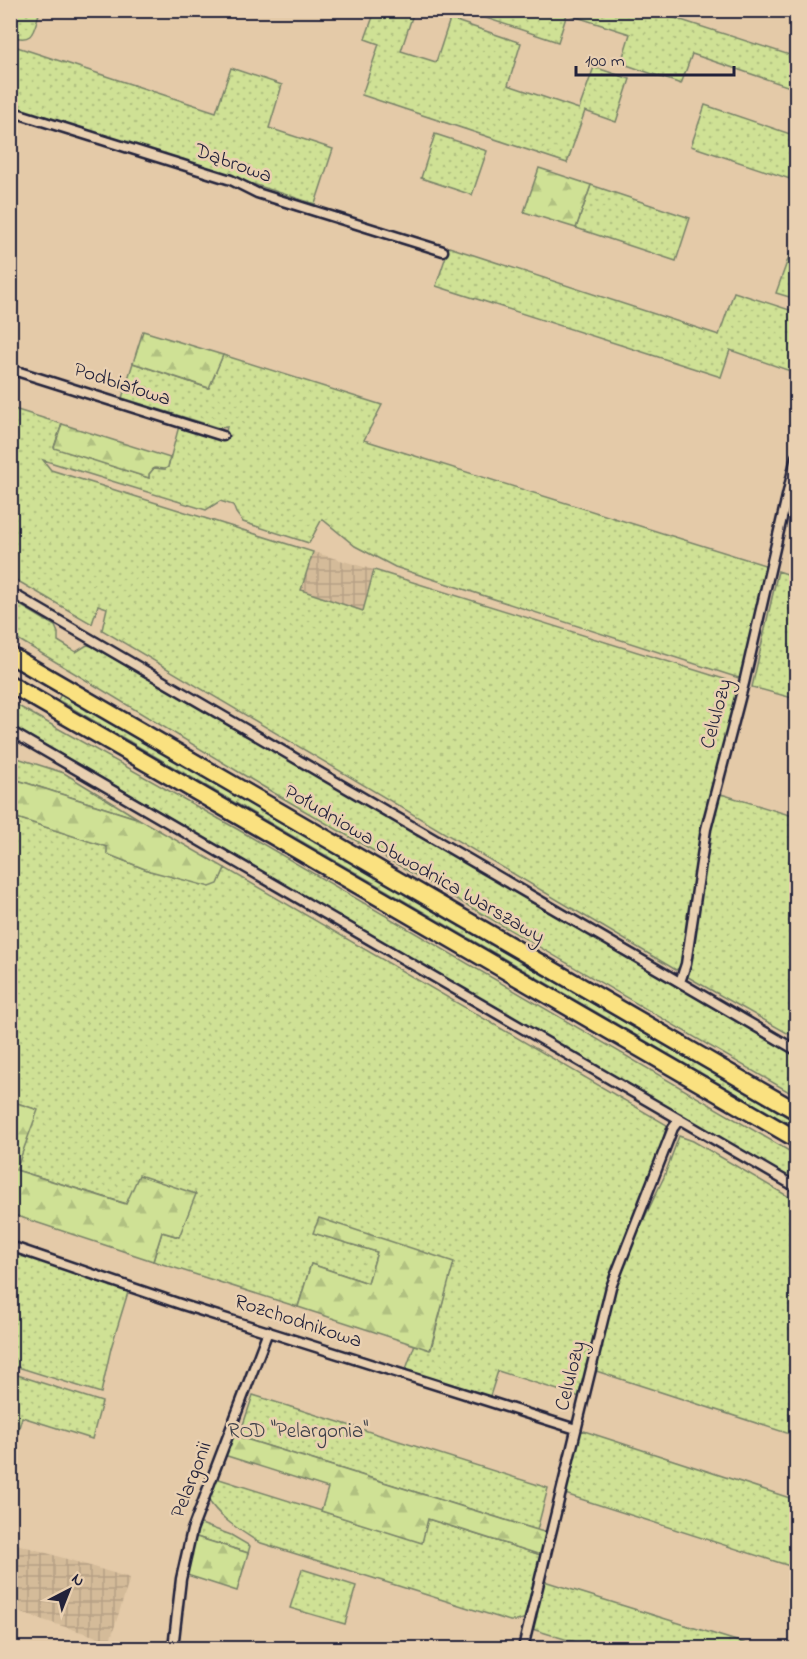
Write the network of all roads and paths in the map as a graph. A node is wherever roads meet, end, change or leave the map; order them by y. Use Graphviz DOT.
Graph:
graph roads {
  1 [pos="10,111"];
  2 [pos="443,251"];
  3 [pos="10,369"];
  4 [pos="223,436"];
  5 [pos="796,457"];
  6 [pos="10,592"];
  7 [pos="10,655"];
  8 [pos="10,684"];
  9 [pos="10,731"];
  10 [pos="680,982"];
  11 [pos="796,1050"];
  12 [pos="796,1111"];
  13 [pos="679,1120"];
  14 [pos="796,1139"];
  15 [pos="796,1187"];
  16 [pos="10,1246"];
  17 [pos="268,1331"];
  18 [pos="576,1429"];
  19 [pos="173,1648"];
  20 [pos="523,1648"];
  1 -- 2 [label="street, Dąbrowa"];
  3 -- 4 [label="street, Podbiałowa"];
  5 -- 10 [label="street, Celulozy"];
  6 -- 10 [label="street"];
  7 -- 12 [label="highway, Południowa Obwodnica Warszawy"];
  8 -- 14 [label="highway"];
  9 -- 13 [label="street"];
  10 -- 11 [label="street"];
  13 -- 15 [label="street"];
  13 -- 18 [label="street, Celulozy"];
  16 -- 17 [label="street, Rozchodnikowa"];
  17 -- 18 [label="street, Rozchodnikowa"];
  17 -- 19 [label="street, Pelargonii"];
  18 -- 20 [label="street, Celulozy"];
}
